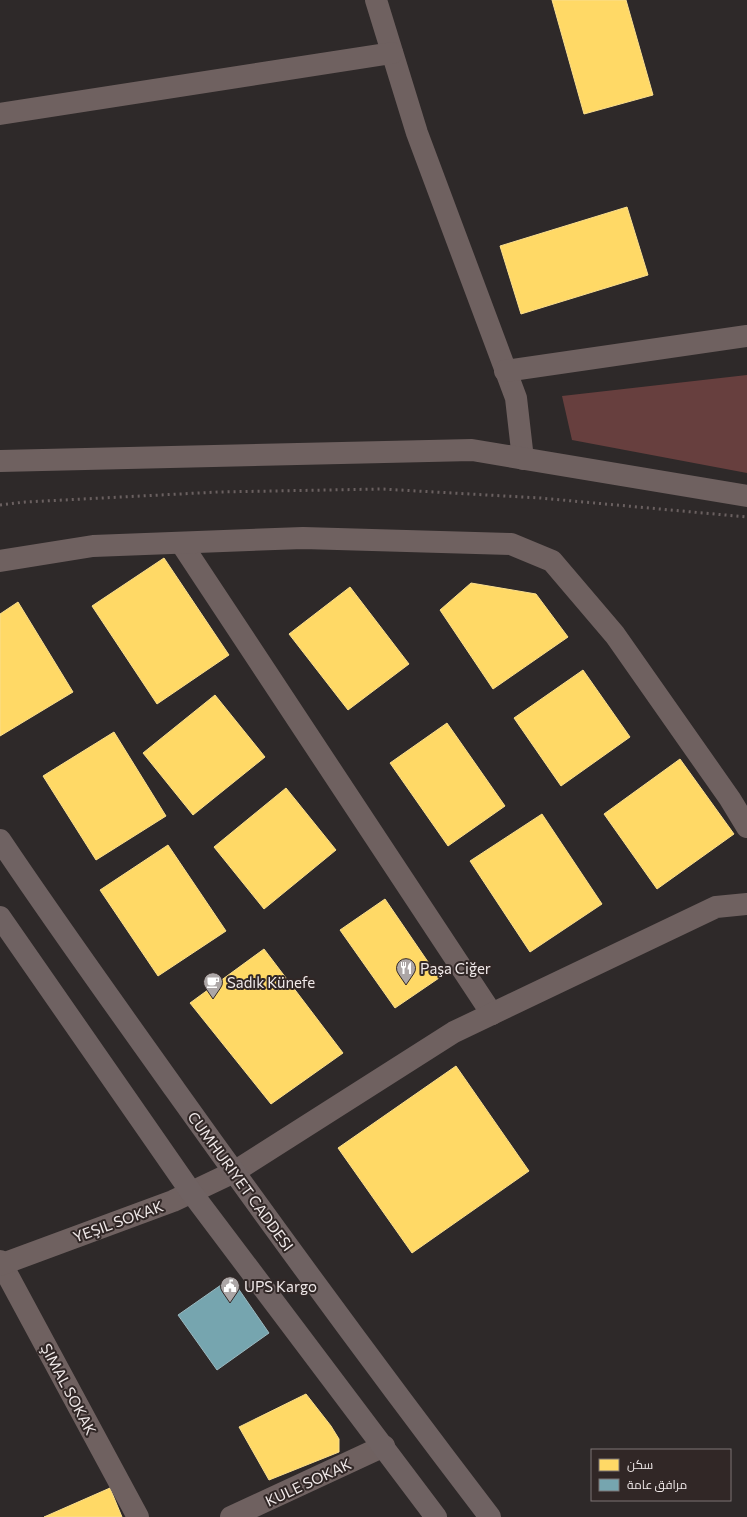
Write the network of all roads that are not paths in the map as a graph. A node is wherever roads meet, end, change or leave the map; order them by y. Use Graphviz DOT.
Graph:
graph roads {
  1 [pos="376,0"];
  2 [pos="392,53"];
  3 [pos="0,114"];
  4 [pos="747,336"];
  5 [pos="506,371"];
  6 [pos="523,459"];
  7 [pos="0,461"];
  8 [pos="747,496"];
  9 [pos="181,543"];
  10 [pos="0,562"];
  11 [pos="747,827"];
  12 [pos="0,840"];
  13 [pos="747,904"];
  14 [pos="4,930"];
  15 [pos="492,1014"];
  16 [pos="234,1172"];
  17 [pos="192,1192"];
  18 [pos="1,1264"];
  19 [pos="384,1446"];
  20 [pos="138,1517"];
  21 [pos="231,1517"];
  22 [pos="436,1517"];
  23 [pos="490,1517"];
  1 -- 2 [label="street"];
  2 -- 3 [label="street"];
  2 -- 5 [label="street"];
  4 -- 5 [label="street"];
  5 -- 6 [label="street"];
  6 -- 7 [label="street"];
  6 -- 8 [label="street"];
  9 -- 10 [label="street"];
  9 -- 11 [label="street"];
  9 -- 15 [label="street"];
  12 -- 16 [label="main road, CUMHURIYET CADDESI"];
  13 -- 15 [label="street, YEŞIL SOKAK"];
  14 -- 17 [label="main road"];
  15 -- 16 [label="street, YEŞIL SOKAK"];
  16 -- 17 [label="street, YEŞIL SOKAK"];
  16 -- 23 [label="main road, CUMHURIYET CADDESI"];
  17 -- 18 [label="street, YEŞIL SOKAK"];
  17 -- 19 [label="main road"];
  18 -- 20 [label="street, ŞIMAL SOKAK"];
  19 -- 21 [label="street, KULE SOKAK"];
  19 -- 22 [label="main road"];
}
